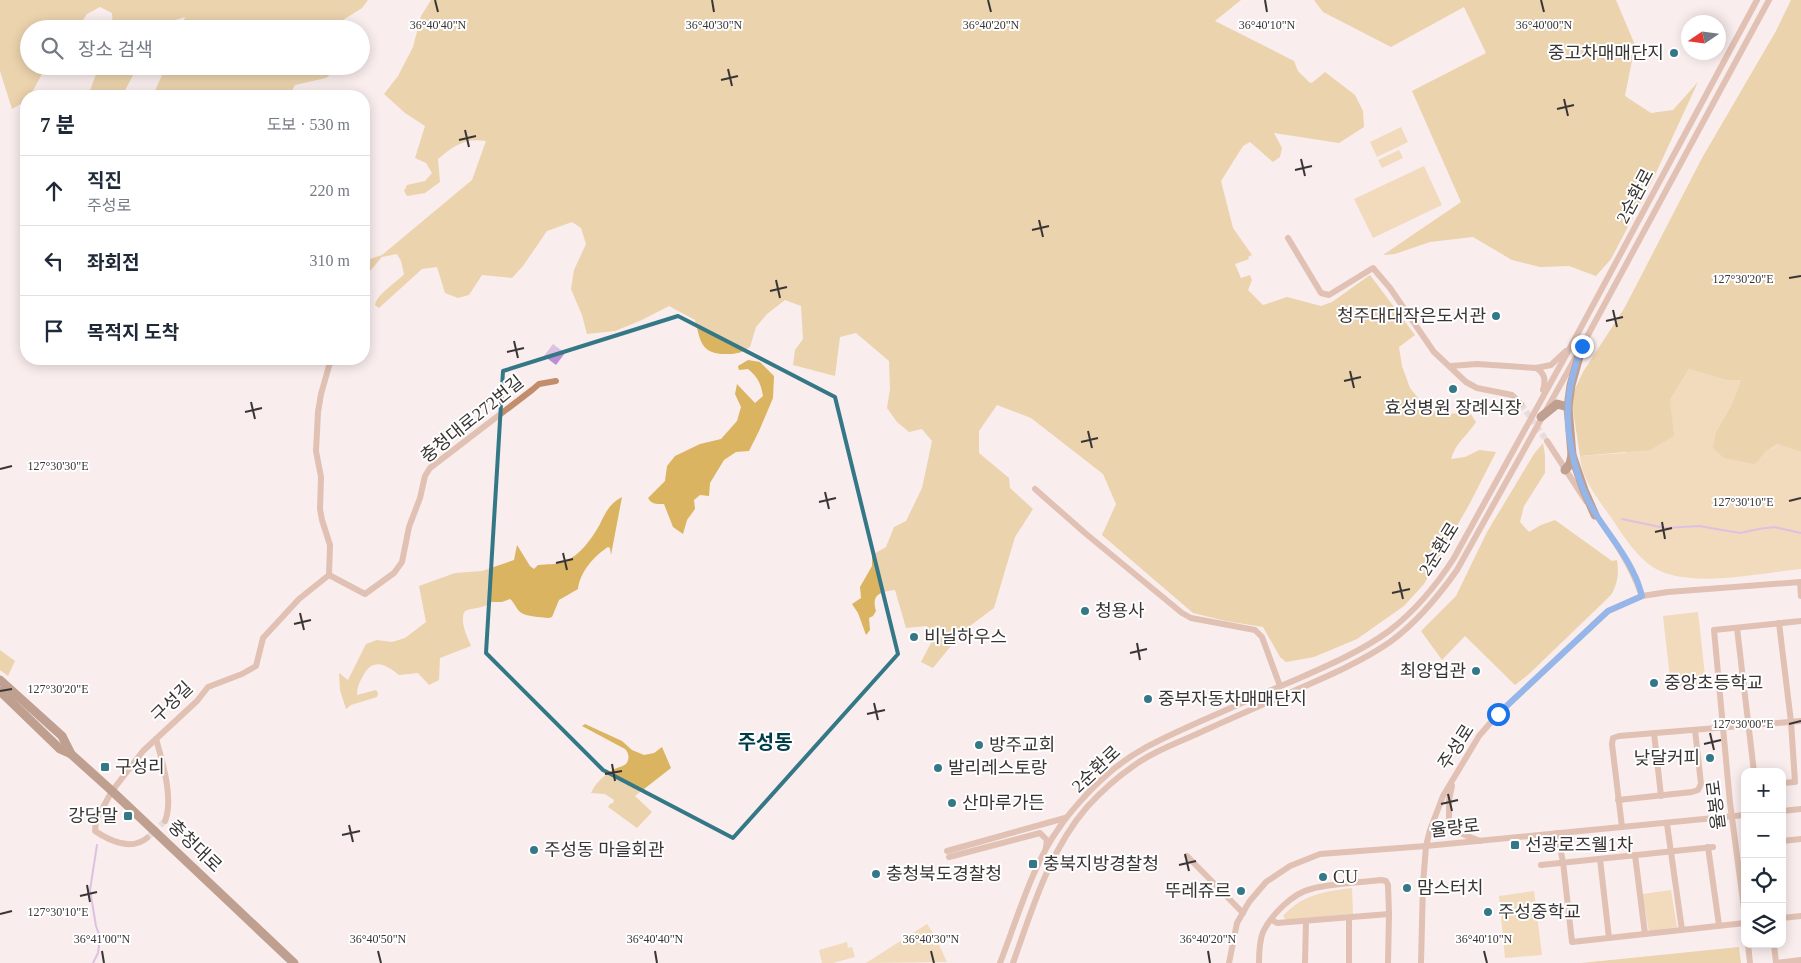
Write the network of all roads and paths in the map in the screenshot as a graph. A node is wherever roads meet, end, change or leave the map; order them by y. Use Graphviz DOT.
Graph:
graph roads {
  1 [pos="1757,0"];
  2 [pos="1769,0"];
  3 [pos="1288,238"];
  4 [pos="1571,346"];
  5 [pos="1582,346"];
  6 [pos="330,365"];
  7 [pos="1451,366"];
  8 [pos="1536,368"];
  9 [pos="556,381"];
  10 [pos="1540,402"];
  11 [pos="1521,404"];
  12 [pos="1568,407"];
  13 [pos="1541,417"];
  14 [pos="1547,441"];
  15 [pos="1572,455"];
  16 [pos="1565,470"];
  17 [pos="1035,489"];
  18 [pos="1596,514"];
  19 [pos="329,575"];
  20 [pos="1800,582"];
  21 [pos="1642,596"];
  22 [pos="1801,596"];
  23 [pos="1801,621"];
  24 [pos="1779,623"];
  25 [pos="1737,628"];
  26 [pos="0,680"];
  27 [pos="1280,686"];
  28 [pos="0,691"];
  29 [pos="1801,721"];
  30 [pos="1791,722"];
  31 [pos="1749,726"];
  32 [pos="1723,728"];
  33 [pos="1695,730"];
  34 [pos="1654,733"];
  35 [pos="156,738"];
  36 [pos="71,754"];
  37 [pos="1754,768"];
  38 [pos="1454,778"];
  39 [pos="1786,783"];
  40 [pos="112,791"];
  41 [pos="1661,796"];
  42 [pos="1618,800"];
  43 [pos="1801,809"];
  44 [pos="1786,811"];
  45 [pos="1069,816"];
  46 [pos="1741,816"];
  47 [pos="1732,817"];
  48 [pos="165,821"];
  49 [pos="1667,824"];
  50 [pos="1622,827"];
  51 [pos="1557,833"];
  52 [pos="147,838"];
  53 [pos="1801,839"];
  54 [pos="1481,841"];
  55 [pos="1786,841"];
  56 [pos="1801,843"];
  57 [pos="1426,846"];
  58 [pos="1046,850"];
  59 [pos="1670,851"];
  60 [pos="1635,855"];
  61 [pos="1187,856"];
  62 [pos="1600,859"];
  63 [pos="1563,862"];
  64 [pos="1541,865"];
  65 [pos="1743,903"];
  66 [pos="1243,912"];
  67 [pos="1389,914"];
  68 [pos="1801,916"];
  69 [pos="1349,918"];
  70 [pos="1786,918"];
  71 [pos="1272,920"];
  72 [pos="1306,921"];
  73 [pos="1741,923"];
  74 [pos="1719,925"];
  75 [pos="1682,930"];
  76 [pos="1645,934"];
  77 [pos="1609,938"];
  78 [pos="1748,948"];
  79 [pos="1774,948"];
  80 [pos="1801,960"];
  81 [pos="294,963"];
  82 [pos="1000,963"];
  83 [pos="1013,963"];
  84 [pos="1229,963"];
  85 [pos="1258,963"];
  86 [pos="1305,963"];
  87 [pos="1349,963"];
  88 [pos="1388,963"];
  89 [pos="1422,963"];
  90 [pos="1750,963"];
  1 -- 4 [label="street, 2순환로"];
  2 -- 5 [label="street, 2순환로"];
  3 -- 7 [label="street"];
  4 -- 8 [label="street"];
  4 -- 10 [label="street, 2순환로"];
  5 -- 12 [label="main road"];
  5 -- 13 [label="street, 2순환로"];
  6 -- 19 [label="street"];
  7 -- 8 [label="street"];
  7 -- 11 [label="street"];
  8 -- 10 [label="street"];
  9 -- 19 [label="street, 충청대로272번길"];
  10 -- 27 [label="street, 2순환로"];
  12 -- 13 [label="main road"];
  12 -- 15 [label="main road"];
  13 -- 83 [label="street, 2순환로"];
  14 -- 16 [label="street"];
  15 -- 16 [label="main road"];
  15 -- 18 [label="main road"];
  16 -- 18 [label="street"];
  17 -- 27 [label="street"];
  18 -- 21 [label="street"];
  19 -- 35 [label="street, 구성길"];
  20 -- 21 [label="street, 주성로"];
  20 -- 22 [label="street"];
  21 -- 38 [label="street, 주성로"];
  23 -- 24 [label="street"];
  24 -- 25 [label="street"];
  24 -- 30 [label="street"];
  25 -- 31 [label="street"];
  25 -- 32 [label="street, 율봉로"];
  26 -- 36 [label="main road, 충청대로"];
  27 -- 45 [label="street, 2순환로"];
  28 -- 36 [label="main road, 충청대로"];
  29 -- 30 [label="street"];
  30 -- 31 [label="street"];
  30 -- 39 [label="street"];
  31 -- 32 [label="street"];
  31 -- 37 [label="street"];
  32 -- 33 [label="street"];
  32 -- 47 [label="street, 율봉로"];
  33 -- 34 [label="street"];
  33 -- 41 [label="street"];
  34 -- 41 [label="street"];
  34 -- 42 [label="street"];
  35 -- 40 [label="street, 구성길"];
  35 -- 48 [label="street, 구성길"];
  36 -- 40 [label="main road, 충청대로"];
  38 -- 54 [label="street"];
  38 -- 57 [label="street, 주성로"];
  40 -- 52 [label="street, 구성길"];
  40 -- 81 [label="main road, 충청대로"];
  41 -- 42 [label="street"];
  42 -- 50 [label="street"];
  43 -- 44 [label="street"];
  45 -- 58 [label="street, 2순환로"];
  45 -- 58 [label="street"];
  46 -- 47 [label="street, 율량로"];
  47 -- 49 [label="street, 율량로"];
  47 -- 65 [label="street, 율봉로"];
  49 -- 50 [label="street, 율량로"];
  49 -- 59 [label="street"];
  50 -- 51 [label="street, 율량로"];
  51 -- 54 [label="street, 율량로"];
  51 -- 63 [label="street"];
  53 -- 55 [label="street"];
  53 -- 56 [label="street"];
  54 -- 57 [label="street, 율량로"];
  57 -- 66 [label="street, 율량로"];
  57 -- 89 [label="street, 주성로"];
  58 -- 82 [label="street, 2순환로"];
  59 -- 60 [label="street"];
  59 -- 74 [label="street"];
  59 -- 75 [label="street"];
  60 -- 62 [label="street"];
  60 -- 76 [label="street"];
  61 -- 66 [label="street"];
  62 -- 63 [label="street"];
  62 -- 77 [label="street"];
  63 -- 64 [label="street"];
  63 -- 77 [label="street"];
  66 -- 84 [label="street, 율량로"];
  67 -- 69 [label="street"];
  67 -- 71 [label="street"];
  67 -- 88 [label="street"];
  68 -- 70 [label="street"];
  69 -- 72 [label="street"];
  69 -- 87 [label="street"];
  71 -- 72 [label="street"];
  71 -- 85 [label="street"];
  72 -- 86 [label="street"];
  73 -- 74 [label="street"];
  74 -- 75 [label="street"];
  75 -- 76 [label="street"];
  76 -- 77 [label="street"];
  78 -- 90 [label="street"];
  79 -- 80 [label="street"];
}
